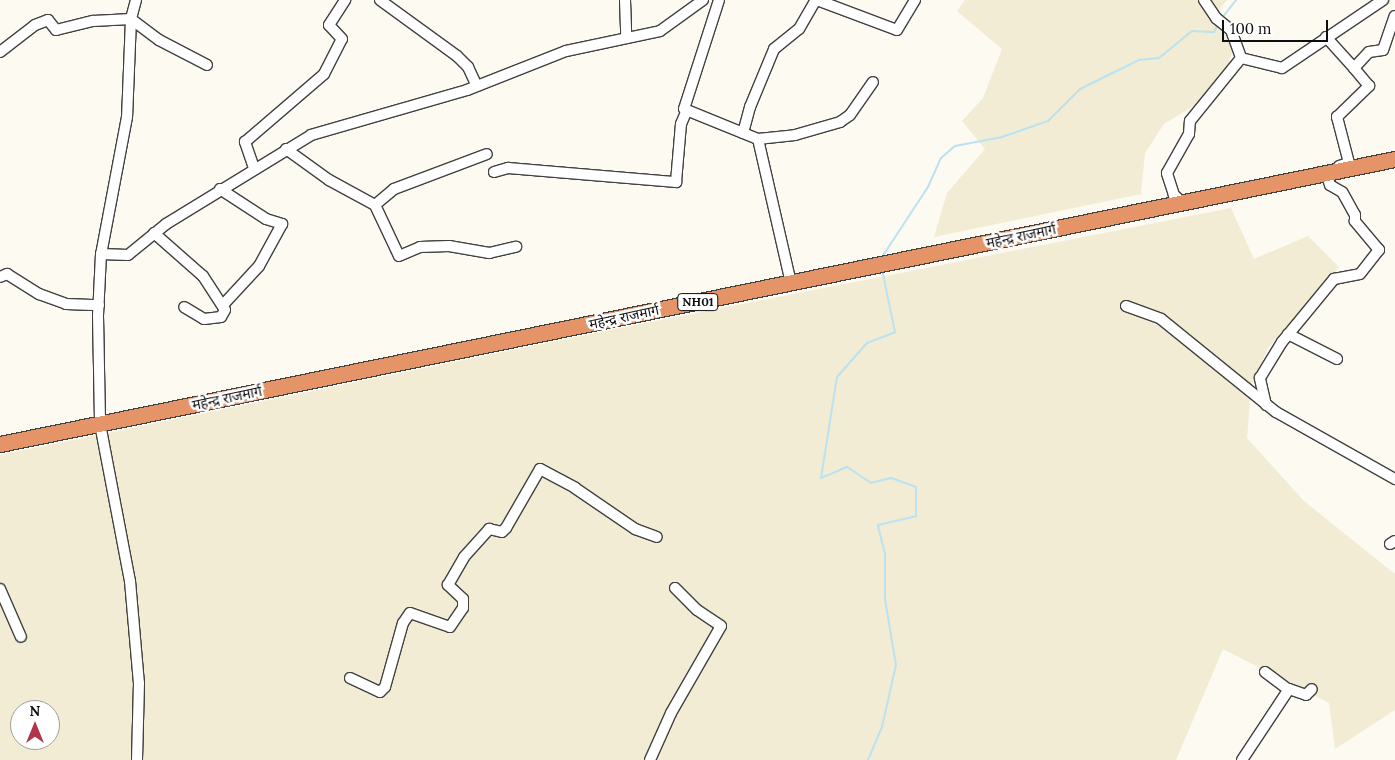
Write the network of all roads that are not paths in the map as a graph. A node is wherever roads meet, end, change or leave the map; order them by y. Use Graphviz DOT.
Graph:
graph roads {
  1 [pos="136,0"];
  2 [pos="345,0"];
  3 [pos="380,0"];
  4 [pos="625,0"];
  5 [pos="703,0"];
  6 [pos="719,0"];
  7 [pos="816,0"];
  8 [pos="915,0"];
  9 [pos="1204,0"];
  10 [pos="1383,0"];
  11 [pos="1395,16"];
  12 [pos="131,19"];
  13 [pos="1326,37"];
  14 [pos="626,38"];
  15 [pos="0,52"];
  16 [pos="1242,58"];
  17 [pos="206,65"];
  18 [pos="1354,68"];
  19 [pos="873,82"];
  20 [pos="477,86"];
  21 [pos="687,110"];
  22 [pos="743,133"];
  23 [pos="758,139"];
  24 [pos="286,149"];
  25 [pos="487,154"];
  26 [pos="1395,159"];
  27 [pos="254,168"];
  28 [pos="494,172"];
  29 [pos="1326,173"];
  30 [pos="1307,175"];
  31 [pos="220,189"];
  32 [pos="1182,202"];
  33 [pos="375,204"];
  34 [pos="154,234"];
  35 [pos="516,247"];
  36 [pos="101,254"];
  37 [pos="0,278"];
  38 [pos="791,283"];
  39 [pos="99,305"];
  40 [pos="223,305"];
  41 [pos="1126,306"];
  42 [pos="184,307"];
  43 [pos="1288,334"];
  44 [pos="1337,359"];
  45 [pos="1266,405"];
  46 [pos="100,424"];
  47 [pos="0,444"];
  48 [pos="1395,479"];
  49 [pos="657,537"];
  50 [pos="675,588"];
  51 [pos="0,589"];
  52 [pos="21,637"];
  53 [pos="1266,672"];
  54 [pos="350,678"];
  55 [pos="1312,689"];
  56 [pos="1289,690"];
  57 [pos="137,760"];
  58 [pos="650,760"];
  59 [pos="1242,760"];
  1 -- 12 [label="street"];
  2 -- 27 [label="street"];
  3 -- 20 [label="street"];
  4 -- 14 [label="street"];
  5 -- 14 [label="street"];
  6 -- 21 [label="street"];
  7 -- 8 [label="street"];
  7 -- 22 [label="street"];
  9 -- 16 [label="street"];
  10 -- 13 [label="street"];
  11 -- 18 [label="street"];
  12 -- 15 [label="street"];
  12 -- 17 [label="street"];
  12 -- 36 [label="street"];
  13 -- 16 [label="street"];
  13 -- 18 [label="street"];
  14 -- 20 [label="street"];
  16 -- 32 [label="street"];
  18 -- 30 [label="street"];
  19 -- 23 [label="street"];
  20 -- 24 [label="street"];
  21 -- 22 [label="street"];
  21 -- 28 [label="street"];
  22 -- 23 [label="street"];
  23 -- 38 [label="street"];
  24 -- 27 [label="street"];
  24 -- 33 [label="street"];
  25 -- 33 [label="street"];
  26 -- 29 [label="highway, महेन्द्र राजमार्ग / NH01"];
  27 -- 31 [label="street"];
  29 -- 30 [label="highway, महेन्द्र राजमार्ग / NH01"];
  29 -- 43 [label="street"];
  30 -- 32 [label="highway, महेन्द्र राजमार्ग / NH01"];
  31 -- 34 [label="street"];
  31 -- 40 [label="street"];
  32 -- 38 [label="highway, महेन्द्र राजमार्ग / NH01"];
  33 -- 35 [label="street"];
  34 -- 36 [label="street"];
  34 -- 40 [label="street"];
  36 -- 39 [label="street"];
  37 -- 39 [label="street"];
  38 -- 46 [label="highway, महेन्द्र राजमार्ग / NH01"];
  39 -- 46 [label="street"];
  40 -- 42 [label="street"];
  41 -- 45 [label="street"];
  43 -- 44 [label="street"];
  43 -- 45 [label="street"];
  45 -- 48 [label="street"];
  46 -- 47 [label="highway, महेन्द्र राजमार्ग / NH01"];
  46 -- 57 [label="street"];
  49 -- 54 [label="street"];
  50 -- 58 [label="street"];
  51 -- 52 [label="street"];
  53 -- 56 [label="street"];
  55 -- 56 [label="street"];
  56 -- 59 [label="street"];
}
